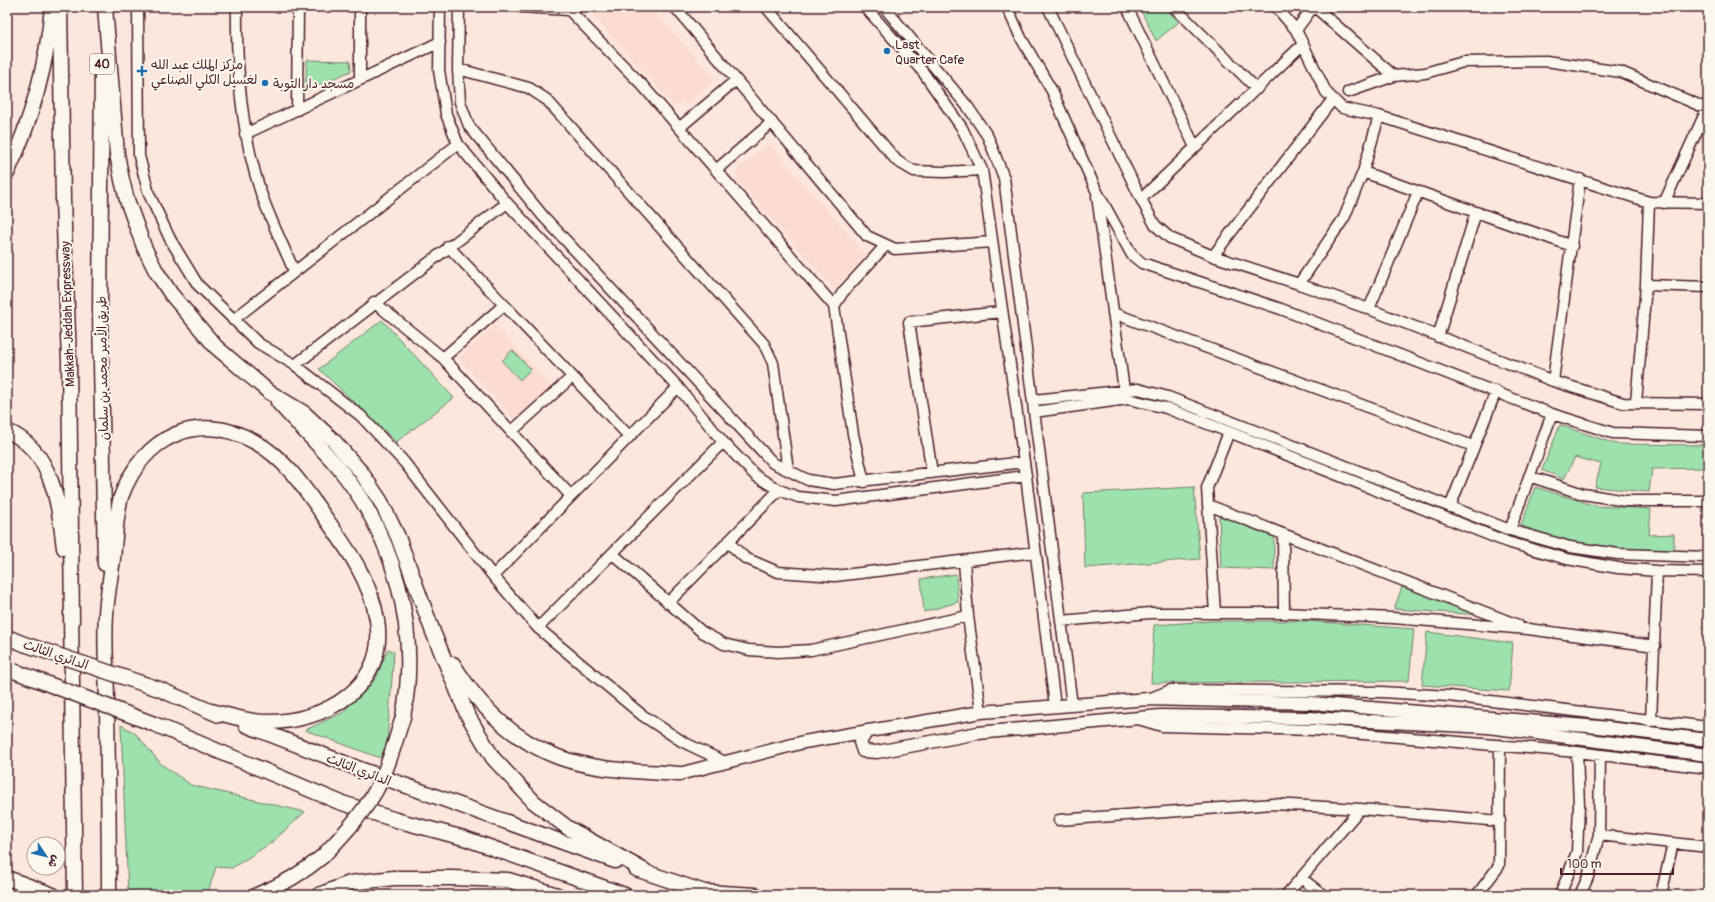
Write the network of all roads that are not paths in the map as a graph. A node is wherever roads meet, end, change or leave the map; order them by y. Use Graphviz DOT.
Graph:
graph roads {
  1 [pos="52,7"];
  2 [pos="60,7"];
  3 [pos="101,7"];
  4 [pos="105,7"];
  5 [pos="138,7"];
  6 [pos="237,7"];
  7 [pos="298,7"];
  8 [pos="360,7"];
  9 [pos="440,7"];
  10 [pos="459,7"];
  11 [pos="522,7"];
  12 [pos="675,7"];
  13 [pos="766,7"];
  14 [pos="865,7"];
  15 [pos="884,7"];
  16 [pos="1007,7"];
  17 [pos="1048,7"];
  18 [pos="1127,7"];
  19 [pos="1174,7"];
  20 [pos="1276,7"];
  21 [pos="1314,7"];
  22 [pos="572,9"];
  23 [pos="1296,30"];
  24 [pos="440,42"];
  25 [pos="1303,44"];
  26 [pos="458,69"];
  27 [pos="1394,76"];
  28 [pos="360,80"];
  29 [pos="736,80"];
  30 [pos="1257,89"];
  31 [pos="1348,92"];
  32 [pos="1333,99"];
  33 [pos="1708,109"];
  34 [pos="297,110"];
  35 [pos="1379,116"];
  36 [pos="772,122"];
  37 [pos="679,128"];
  38 [pos="245,134"];
  39 [pos="458,144"];
  40 [pos="1195,147"];
  41 [pos="716,170"];
  42 [pos="982,170"];
  43 [pos="1363,172"];
  44 [pos="7,173"];
  45 [pos="1580,179"];
  46 [pos="1096,190"];
  47 [pos="1418,192"];
  48 [pos="1141,199"];
  49 [pos="1650,202"];
  50 [pos="507,203"];
  51 [pos="1664,203"];
  52 [pos="1708,203"];
  53 [pos="1476,212"];
  54 [pos="992,242"];
  55 [pos="886,245"];
  56 [pos="448,246"];
  57 [pos="1572,246"];
  58 [pos="1213,256"];
  59 [pos="294,271"];
  60 [pos="1299,284"];
  61 [pos="1646,285"];
  62 [pos="1708,287"];
  63 [pos="374,302"];
  64 [pos="504,305"];
  65 [pos="834,306"];
  66 [pos="1369,309"];
  67 [pos="1001,312"];
  68 [pos="1113,313"];
  69 [pos="233,320"];
  70 [pos="1438,337"];
  71 [pos="443,358"];
  72 [pos="295,365"];
  73 [pos="572,377"];
  74 [pos="1553,381"];
  75 [pos="678,387"];
  76 [pos="1124,390"];
  77 [pos="1496,391"];
  78 [pos="269,392"];
  79 [pos="1034,400"];
  80 [pos="1636,403"];
  81 [pos="1708,404"];
  82 [pos="1034,412"];
  83 [pos="1552,414"];
  84 [pos="7,431"];
  85 [pos="511,432"];
  86 [pos="1229,432"];
  87 [pos="630,436"];
  88 [pos="1708,436"];
  89 [pos="723,442"];
  90 [pos="1473,446"];
  91 [pos="1024,462"];
  92 [pos="788,470"];
  93 [pos="932,473"];
  94 [pos="1026,476"];
  95 [pos="1529,476"];
  96 [pos="864,482"];
  97 [pos="780,490"];
  98 [pos="571,496"];
  99 [pos="1708,501"];
  100 [pos="1208,505"];
  101 [pos="1450,507"];
  102 [pos="1510,530"];
  103 [pos="1282,534"];
  104 [pos="728,542"];
  105 [pos="1035,552"];
  106 [pos="612,554"];
  107 [pos="1708,557"];
  108 [pos="964,561"];
  109 [pos="1657,571"];
  110 [pos="1708,572"];
  111 [pos="493,576"];
  112 [pos="668,603"];
  113 [pos="1215,613"];
  114 [pos="1284,613"];
  115 [pos="106,614"];
  116 [pos="968,616"];
  117 [pos="1061,621"];
  118 [pos="72,622"];
  119 [pos="538,628"];
  120 [pos="1528,629"];
  121 [pos="433,632"];
  122 [pos="7,638"];
  123 [pos="1655,646"];
  124 [pos="10,669"];
  125 [pos="1148,699"];
  126 [pos="1072,705"];
  127 [pos="1055,706"];
  128 [pos="211,711"];
  129 [pos="981,712"];
  130 [pos="1136,718"];
  131 [pos="1651,721"];
  132 [pos="1708,728"];
  133 [pos="867,731"];
  134 [pos="1708,740"];
  135 [pos="1500,745"];
  136 [pos="1577,752"];
  137 [pos="1600,755"];
  138 [pos="1708,755"];
  139 [pos="724,762"];
  140 [pos="1708,768"];
  141 [pos="679,774"];
  142 [pos="1360,809"];
  143 [pos="1058,820"];
  144 [pos="1500,821"];
  145 [pos="1599,835"];
  146 [pos="1673,843"];
  147 [pos="1708,847"];
  148 [pos="645,872"];
  149 [pos="7,878"];
  150 [pos="1301,878"];
  151 [pos="709,893"];
  152 [pos="52,895"];
  153 [pos="75,895"];
  154 [pos="109,895"];
  155 [pos="257,895"];
  156 [pos="318,895"];
  157 [pos="557,895"];
  158 [pos="625,895"];
  159 [pos="756,895"];
  160 [pos="1286,895"];
  161 [pos="1323,895"];
  162 [pos="1477,895"];
  163 [pos="1560,895"];
  164 [pos="1580,895"];
  165 [pos="1661,895"];
  1 -- 44 [label="highway"];
  2 -- 118 [label="highway, Makkah-Jeddah Expressway"];
  3 -- 115 [label="highway, طريق الأمير محمد بن سلمان / 40"];
  4 -- 78 [label="highway"];
  5 -- 69 [label="street"];
  6 -- 38 [label="street"];
  7 -- 34 [label="street"];
  8 -- 28 [label="street"];
  9 -- 24 [label="street"];
  10 -- 26 [label="street"];
  11 -- 22 [label="street"];
  12 -- 29 [label="street"];
  13 -- 42 [label="street"];
  14 -- 42 [label="street"];
  15 -- 79 [label="street"];
  16 -- 46 [label="street"];
  17 -- 48 [label="street"];
  18 -- 40 [label="street"];
  19 -- 30 [label="street"];
  20 -- 23 [label="street"];
  21 -- 23 [label="street"];
  21 -- 27 [label="street"];
  22 -- 37 [label="street"];
  23 -- 25 [label="street"];
  24 -- 28 [label="street"];
  24 -- 39 [label="street"];
  25 -- 30 [label="street"];
  25 -- 32 [label="street"];
  26 -- 92 [label="street"];
  26 -- 92 [label="street"];
  27 -- 31 [label="street"];
  27 -- 33 [label="street"];
  28 -- 34 [label="street"];
  29 -- 36 [label="street"];
  29 -- 37 [label="street"];
  30 -- 40 [label="street"];
  32 -- 35 [label="street"];
  32 -- 58 [label="street"];
  33 -- 51 [label="street"];
  34 -- 38 [label="street"];
  35 -- 43 [label="street"];
  35 -- 45 [label="street"];
  36 -- 41 [label="street"];
  36 -- 55 [label="street"];
  37 -- 41 [label="street"];
  38 -- 59 [label="street"];
  39 -- 50 [label="street"];
  39 -- 59 [label="street"];
  40 -- 48 [label="street"];
  41 -- 65 [label="street"];
  42 -- 54 [label="street"];
  43 -- 47 [label="street"];
  43 -- 60 [label="street"];
  45 -- 49 [label="street"];
  45 -- 57 [label="street"];
  46 -- 68 [label="street"];
  46 -- 77 [label="street"];
  47 -- 53 [label="street"];
  47 -- 66 [label="street"];
  48 -- 58 [label="street"];
  49 -- 51 [label="street"];
  49 -- 61 [label="street"];
  50 -- 56 [label="street"];
  50 -- 75 [label="street"];
  51 -- 52 [label="street"];
  53 -- 57 [label="street"];
  53 -- 70 [label="street"];
  54 -- 55 [label="street"];
  54 -- 67 [label="street"];
  55 -- 65 [label="street"];
  56 -- 63 [label="street"];
  56 -- 64 [label="street"];
  57 -- 74 [label="street"];
  58 -- 60 [label="street"];
  59 -- 69 [label="street"];
  60 -- 66 [label="street"];
  61 -- 62 [label="street"];
  61 -- 80 [label="street"];
  63 -- 71 [label="street"];
  63 -- 72 [label="street"];
  64 -- 71 [label="street"];
  64 -- 73 [label="street"];
  65 -- 96 [label="street"];
  66 -- 70 [label="street"];
  67 -- 91 [label="street"];
  67 -- 93 [label="street"];
  68 -- 76 [label="street"];
  68 -- 90 [label="street"];
  69 -- 72 [label="street"];
  70 -- 74 [label="street"];
  71 -- 85 [label="street"];
  72 -- 111 [label="street"];
  73 -- 85 [label="street"];
  73 -- 87 [label="street"];
  74 -- 80 [label="street"];
  75 -- 87 [label="street"];
  75 -- 89 [label="street"];
  76 -- 79 [label="street"];
  76 -- 101 [label="street"];
  77 -- 83 [label="street"];
  77 -- 90 [label="street"];
  78 -- 121 [label="highway"];
  78 -- 155 [label="highway, bridge"];
  79 -- 82 [label="street"];
  80 -- 81 [label="street"];
  82 -- 86 [label="street"];
  82 -- 117 [label="street"];
  83 -- 88 [label="street"];
  83 -- 95 [label="street"];
  84 -- 118 [label="highway"];
  85 -- 98 [label="street"];
  86 -- 100 [label="street"];
  86 -- 109 [label="street"];
  87 -- 98 [label="street"];
  89 -- 97 [label="street"];
  89 -- 106 [label="street"];
  90 -- 101 [label="street"];
  91 -- 93 [label="street"];
  91 -- 94 [label="street"];
  92 -- 96 [label="street"];
  93 -- 96 [label="street"];
  94 -- 97 [label="street"];
  94 -- 105 [label="street"];
  95 -- 99 [label="street"];
  95 -- 102 [label="street"];
  97 -- 104 [label="street"];
  98 -- 111 [label="street"];
  100 -- 103 [label="street"];
  100 -- 113 [label="street"];
  101 -- 102 [label="street"];
  102 -- 107 [label="street"];
  103 -- 114 [label="street"];
  103 -- 120 [label="street"];
  104 -- 108 [label="street"];
  104 -- 112 [label="street"];
  105 -- 108 [label="street"];
  105 -- 127 [label="street"];
  106 -- 112 [label="street"];
  106 -- 119 [label="street"];
  108 -- 116 [label="street"];
  109 -- 110 [label="street"];
  109 -- 123 [label="street"];
  111 -- 119 [label="street"];
  112 -- 116 [label="street"];
  113 -- 114 [label="street"];
  113 -- 117 [label="street"];
  114 -- 120 [label="street"];
  115 -- 128 [label="highway"];
  115 -- 154 [label="highway"];
  116 -- 129 [label="street"];
  117 -- 126 [label="street"];
  118 -- 153 [label="highway"];
  119 -- 139 [label="street"];
  120 -- 123 [label="street"];
  121 -- 141 [label="highway"];
  121 -- 148 [label="highway"];
  122 -- 128 [label="highway, الدائري الثالث, bridge"];
  123 -- 131 [label="street"];
  124 -- 158 [label="highway, bridge"];
  125 -- 126 [label="main road"];
  125 -- 131 [label="street"];
  125 -- 134 [label="main road"];
  126 -- 127 [label="main road"];
  127 -- 129 [label="main road"];
  128 -- 148 [label="highway, الدائري الثالث"];
  129 -- 133 [label="main road"];
  130 -- 133 [label="main road"];
  130 -- 135 [label="street"];
  130 -- 138 [label="main road"];
  131 -- 132 [label="street"];
  133 -- 139 [label="main road"];
  135 -- 136 [label="street"];
  135 -- 144 [label="street"];
  136 -- 137 [label="street"];
  136 -- 163 [label="street"];
  137 -- 140 [label="street"];
  137 -- 145 [label="street"];
  139 -- 141 [label="main road"];
  142 -- 143 [label="street"];
  142 -- 144 [label="street"];
  142 -- 150 [label="street"];
  144 -- 162 [label="street"];
  145 -- 146 [label="street"];
  145 -- 164 [label="street"];
  146 -- 147 [label="street"];
  146 -- 165 [label="street"];
  148 -- 151 [label="highway, الدائري الثالث"];
  149 -- 152 [label="highway"];
  150 -- 160 [label="street"];
  150 -- 161 [label="street"];
  151 -- 159 [label="highway, الدائري الثالث"];
  156 -- 157 [label="highway"];
}
